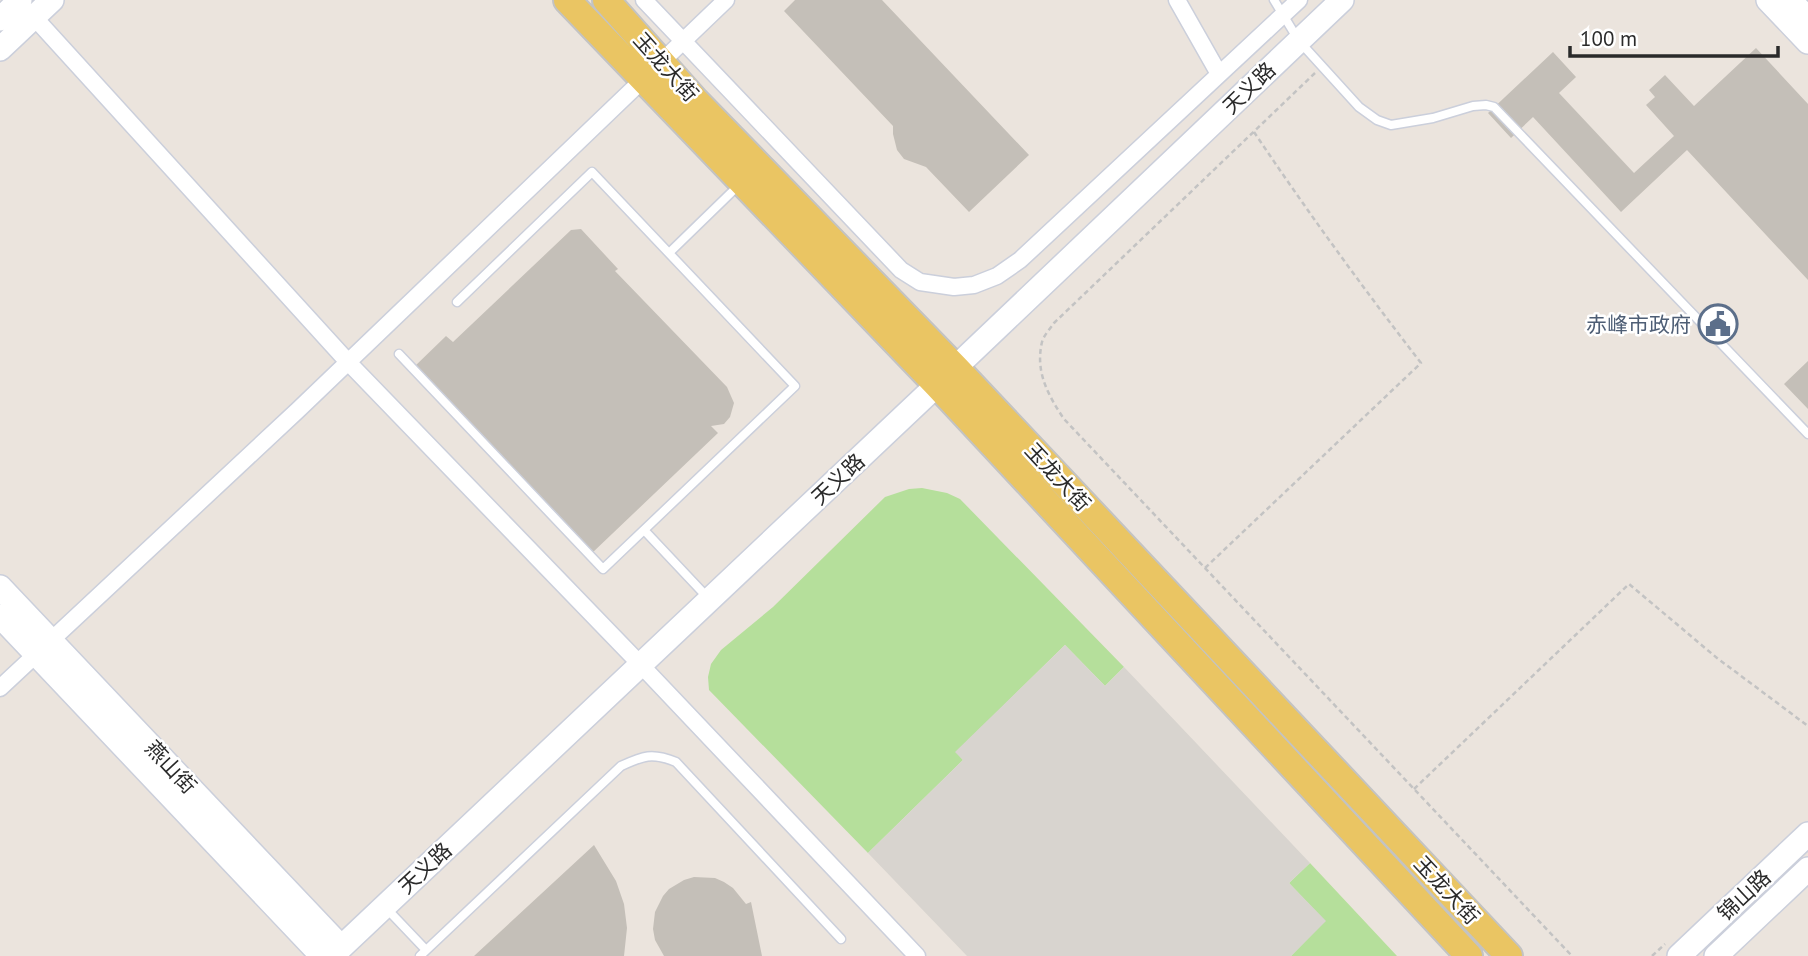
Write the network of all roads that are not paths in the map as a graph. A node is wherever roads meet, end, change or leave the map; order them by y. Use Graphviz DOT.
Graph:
graph roads {
  1 [pos="52,0"];
  2 [pos="567,0"];
  3 [pos="606,0"];
  4 [pos="644,0"];
  5 [pos="726,0"];
  6 [pos="1177,0"];
  7 [pos="1274,0"];
  8 [pos="1299,0"];
  9 [pos="1342,0"];
  10 [pos="1768,0"];
  11 [pos="1790,0"];
  12 [pos="27,8"];
  13 [pos="1283,15"];
  14 [pos="0,19"];
  15 [pos="1808,19"];
  16 [pos="683,41"];
  17 [pos="1299,41"];
  18 [pos="1808,42"];
  19 [pos="0,49"];
  20 [pos="652,70"];
  21 [pos="1219,74"];
  22 [pos="742,182"];
  23 [pos="669,253"];
  24 [pos="457,302"];
  25 [pos="399,354"];
  26 [pos="348,362"];
  27 [pos="946,377"];
  28 [pos="1808,434"];
  29 [pos="644,530"];
  30 [pos="0,587"];
  31 [pos="709,599"];
  32 [pos="0,616"];
  33 [pos="44,647"];
  34 [pos="640,664"];
  35 [pos="0,688"];
  36 [pos="1808,834"];
  37 [pos="1808,869"];
  38 [pos="385,906"];
  39 [pos="841,939"];
  40 [pos="332,953"];
  41 [pos="423,953"];
  42 [pos="917,956"];
  43 [pos="1469,956"];
  44 [pos="1509,956"];
  45 [pos="1679,956"];
  46 [pos="1716,956"];
  1 -- 12 [label="main road"];
  2 -- 20 [label="main road, 玉龙大街"];
  3 -- 20 [label="main road, 玉龙大街"];
  4 -- 16 [label="street"];
  5 -- 16 [label="street"];
  6 -- 21 [label="street"];
  7 -- 13 [label="lane"];
  8 -- 13 [label="street"];
  9 -- 17 [label="main road, 天义路"];
  10 -- 18 [label="main road"];
  11 -- 15 [label="main road"];
  12 -- 14 [label="main road"];
  12 -- 19 [label="main road"];
  12 -- 26 [label="street"];
  13 -- 17 [label="lane"];
  13 -- 21 [label="street"];
  16 -- 20 [label="street"];
  16 -- 21 [label="street"];
  17 -- 27 [label="main road, 天义路"];
  17 -- 28 [label="lane"];
  20 -- 22 [label="main road, 玉龙大街"];
  20 -- 26 [label="street"];
  20 -- 27 [label="main road, 玉龙大街"];
  22 -- 23 [label="lane"];
  22 -- 27 [label="main road, 玉龙大街"];
  23 -- 24 [label="lane"];
  23 -- 29 [label="lane"];
  25 -- 29 [label="lane"];
  26 -- 33 [label="street"];
  26 -- 34 [label="street"];
  27 -- 31 [label="main road, 天义路"];
  27 -- 43 [label="main road, 玉龙大街"];
  27 -- 44 [label="main road, 玉龙大街"];
  29 -- 31 [label="lane"];
  30 -- 33 [label="main road, 燕山街"];
  31 -- 34 [label="main road, 天义路"];
  32 -- 33 [label="main road, 燕山街"];
  33 -- 35 [label="street"];
  33 -- 40 [label="main road, 燕山街"];
  34 -- 38 [label="main road, 天义路"];
  34 -- 42 [label="street"];
  36 -- 45 [label="main road, 锦山路"];
  37 -- 46 [label="main road, 锦山路"];
  38 -- 40 [label="main road, 天义路"];
  38 -- 41 [label="lane"];
  39 -- 41 [label="lane"];
}
